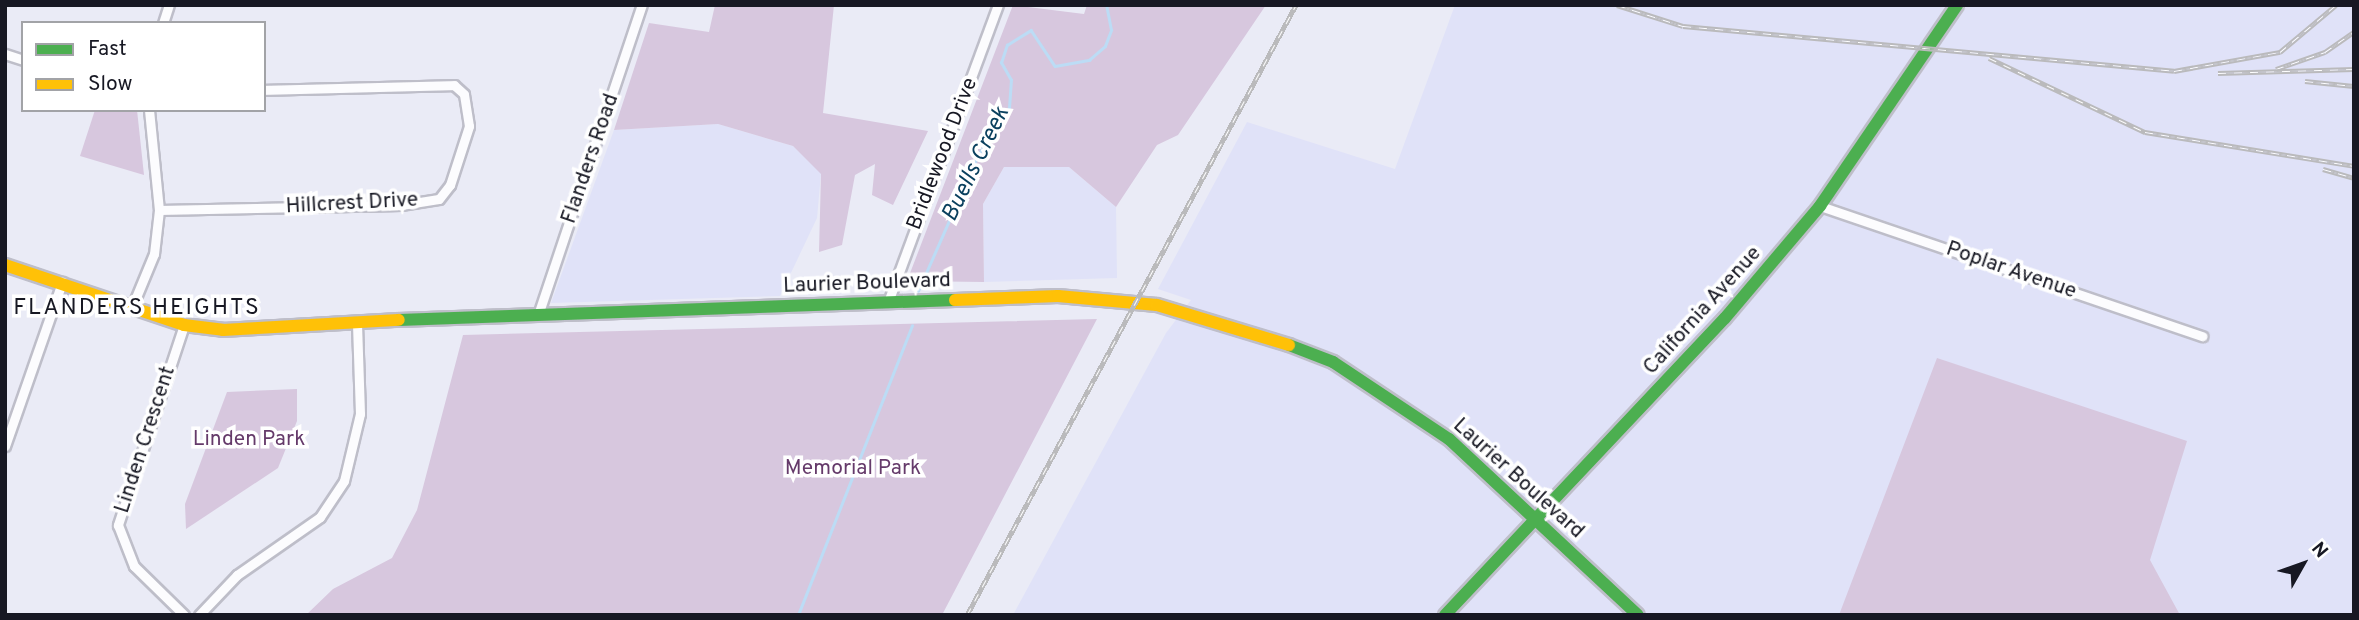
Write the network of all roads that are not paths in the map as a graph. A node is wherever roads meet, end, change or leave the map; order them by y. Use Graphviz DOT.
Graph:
graph roads {
  1 [pos="642,5"];
  2 [pos="998,5"];
  3 [pos="1957,5"];
  4 [pos="266,90"];
  5 [pos="149,112"];
  6 [pos="1821,206"];
  7 [pos="159,210"];
  8 [pos="5,265"];
  9 [pos="62,282"];
  10 [pos="888,302"];
  11 [pos="132,307"];
  12 [pos="539,312"];
  13 [pos="357,324"];
  14 [pos="184,325"];
  15 [pos="2202,336"];
  16 [pos="5,446"];
  17 [pos="1536,520"];
  18 [pos="184,615"];
  19 [pos="199,615"];
  20 [pos="1445,615"];
  21 [pos="1638,615"];
  1 -- 12 [label="street, Flanders Road"];
  2 -- 10 [label="street, Bridlewood Drive"];
  3 -- 6 [label="street, California Avenue"];
  4 -- 7 [label="street, Hillcrest Drive"];
  5 -- 7 [label="street"];
  6 -- 15 [label="street, Poplar Avenue"];
  6 -- 17 [label="street, California Avenue"];
  7 -- 11 [label="street"];
  8 -- 9 [label="street, Laurier Boulevard"];
  9 -- 11 [label="street, Laurier Boulevard"];
  9 -- 16 [label="street"];
  10 -- 12 [label="street, Laurier Boulevard"];
  10 -- 17 [label="street, Laurier Boulevard"];
  11 -- 14 [label="street, Laurier Boulevard"];
  12 -- 13 [label="street, Laurier Boulevard"];
  13 -- 14 [label="street, Laurier Boulevard"];
  13 -- 19 [label="street"];
  14 -- 18 [label="street, Linden Crescent"];
  17 -- 20 [label="street, California Avenue"];
  17 -- 21 [label="street, Laurier Boulevard"];
}
